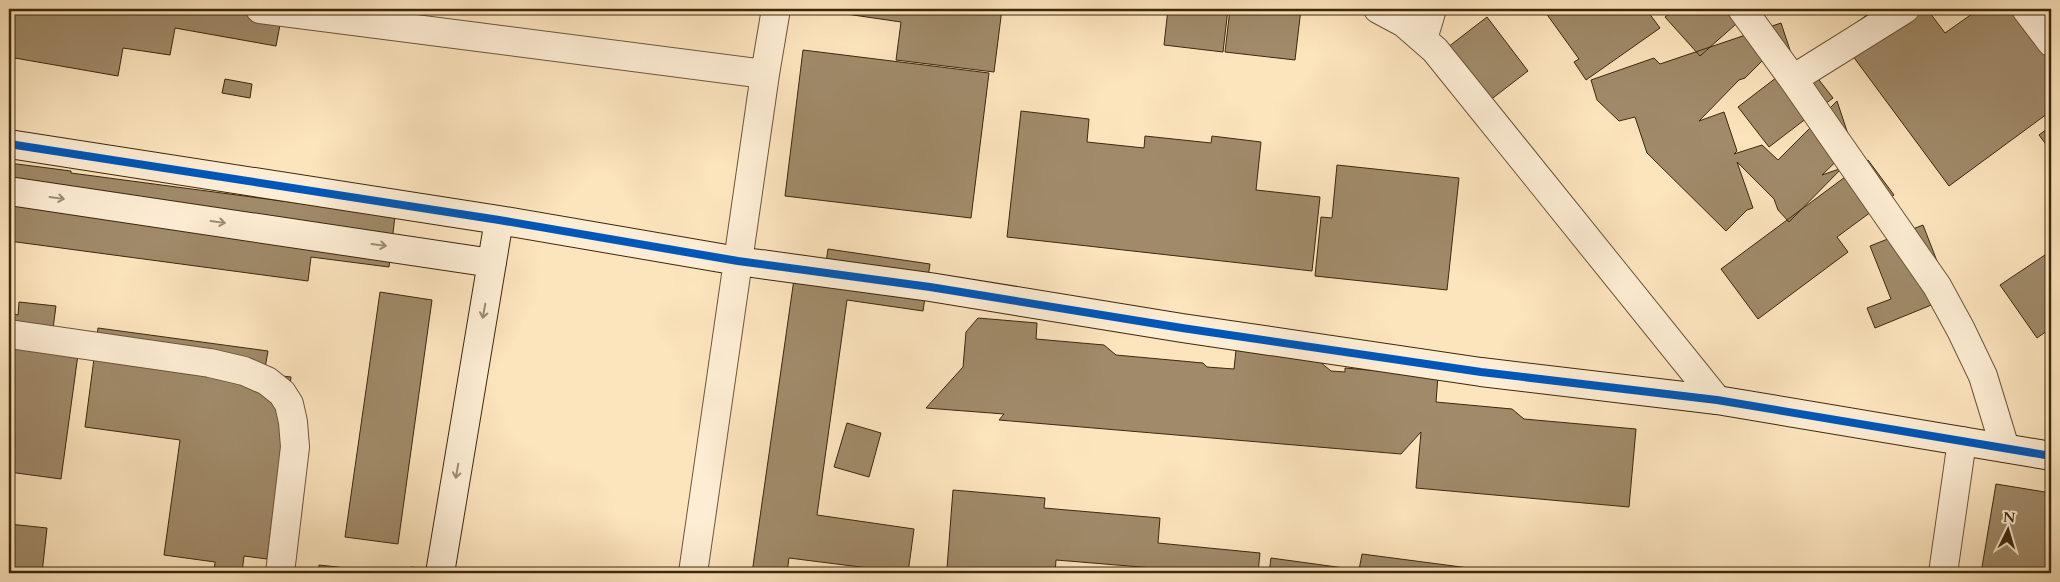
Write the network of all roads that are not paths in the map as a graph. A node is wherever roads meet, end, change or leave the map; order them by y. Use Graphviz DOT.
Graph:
graph roads {
  1 [pos="260,9"];
  2 [pos="776,9"];
  3 [pos="1378,9"];
  4 [pos="1432,9"];
  5 [pos="1742,9"];
  6 [pos="1905,9"];
  7 [pos="2026,9"];
  8 [pos="1423,39"];
  9 [pos="2051,42"];
  10 [pos="765,74"];
  11 [pos="1793,79"];
  12 [pos="9,144"];
  13 [pos="9,192"];
  14 [pos="500,220"];
  15 [pos="738,261"];
  16 [pos="492,263"];
  17 [pos="9,334"];
  18 [pos="1717,400"];
  19 [pos="1962,441"];
  20 [pos="2005,448"];
  21 [pos="2051,456"];
  22 [pos="280,573"];
  23 [pos="440,573"];
  24 [pos="694,573"];
  25 [pos="1943,573"];
  1 -- 10 [label="street"];
  2 -- 10 [label="street"];
  3 -- 8 [label="street"];
  4 -- 8 [label="street"];
  5 -- 11 [label="street"];
  6 -- 11 [label="street"];
  7 -- 9 [label="street"];
  8 -- 18 [label="street"];
  10 -- 15 [label="street"];
  11 -- 20 [label="street"];
  12 -- 14 [label="street"];
  13 -- 16 [label="street, one-way"];
  14 -- 15 [label="street"];
  14 -- 16 [label="street"];
  15 -- 18 [label="street"];
  15 -- 24 [label="street"];
  16 -- 23 [label="street, one-way"];
  17 -- 22 [label="street"];
  18 -- 19 [label="street"];
  19 -- 20 [label="street"];
  19 -- 25 [label="street"];
  20 -- 21 [label="street"];
}
